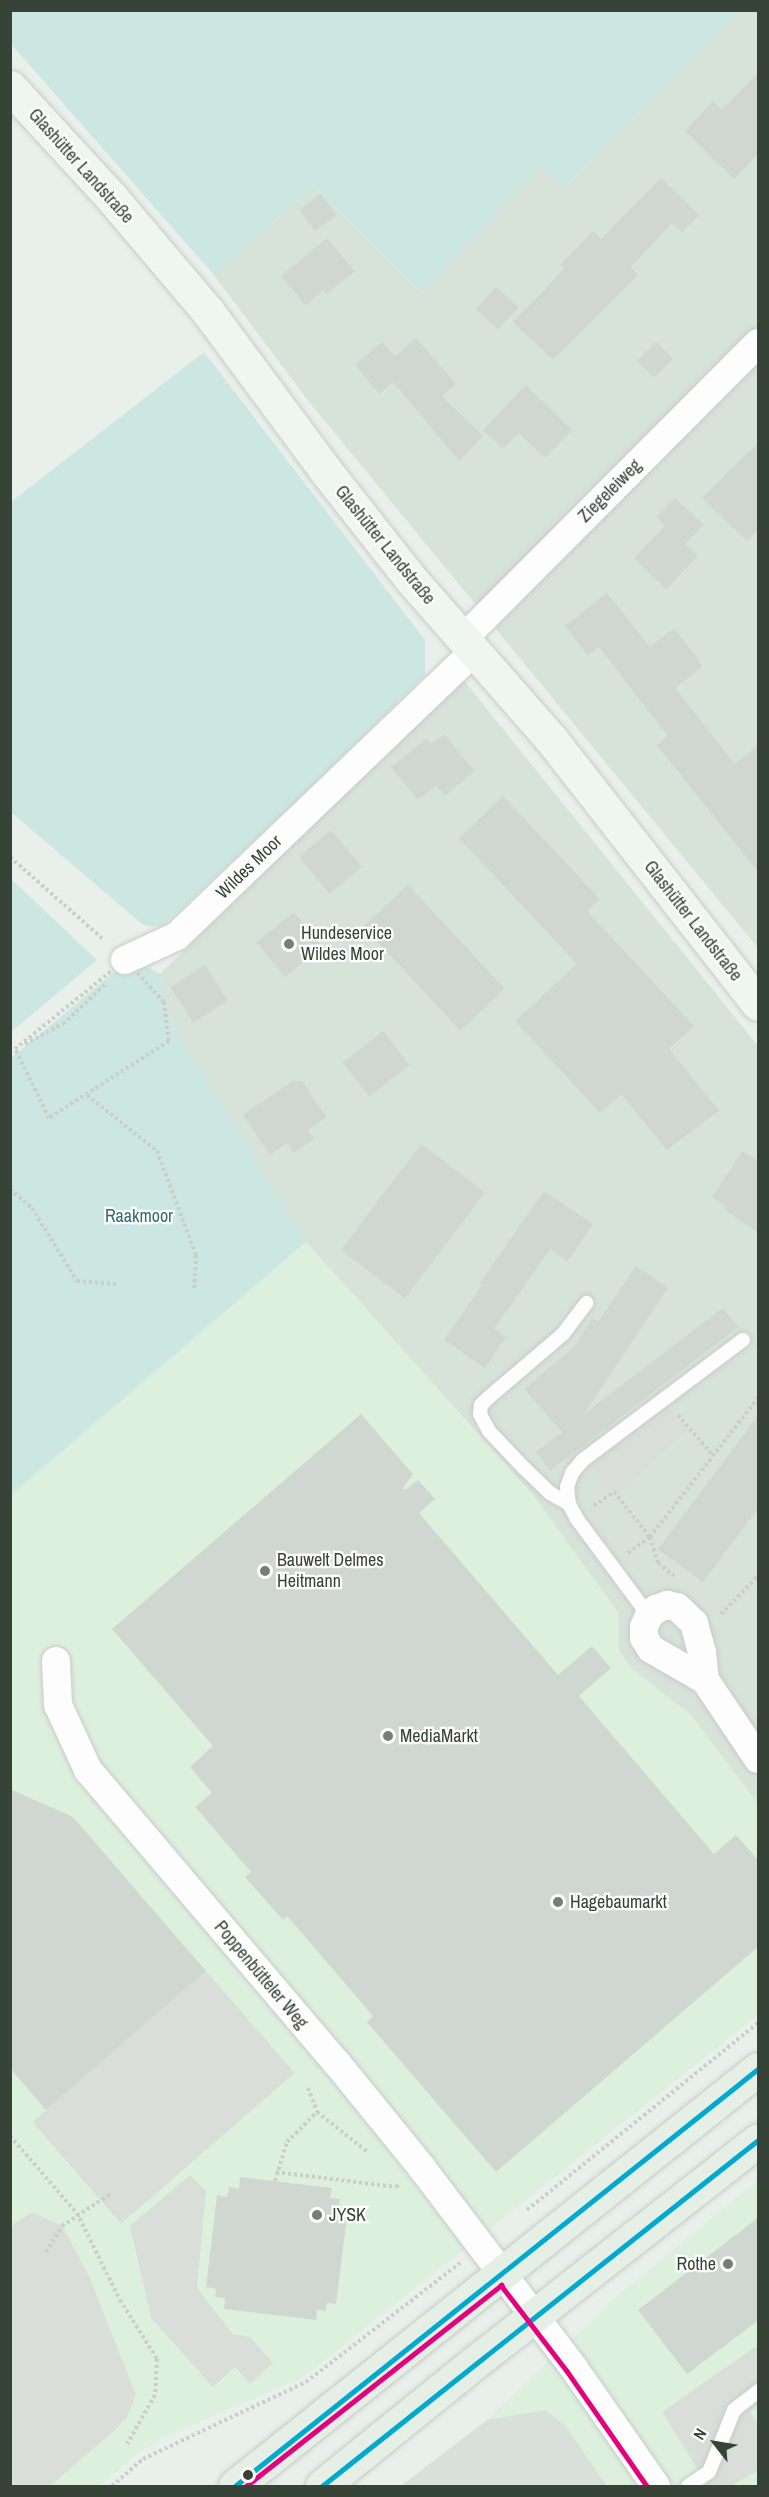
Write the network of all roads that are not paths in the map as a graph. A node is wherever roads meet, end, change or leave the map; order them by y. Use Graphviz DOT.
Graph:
graph roads {
  1 [pos="10,87"];
  2 [pos="759,343"];
  3 [pos="468,646"];
  4 [pos="117,952"];
  5 [pos="759,1004"];
  6 [pos="586,1304"];
  7 [pos="743,1340"];
  8 [pos="570,1504"];
  9 [pos="649,1617"];
  10 [pos="56,1661"];
  11 [pos="705,1680"];
  12 [pos="759,1759"];
  13 [pos="759,2069"];
  14 [pos="759,2140"];
  15 [pos="502,2274"];
  16 [pos="535,2317"];
  17 [pos="759,2391"];
  18 [pos="235,2487"];
  19 [pos="322,2487"];
  20 [pos="656,2487"];
  21 [pos="688,2487"];
  1 -- 3 [label="street, Glashütter Landstraße"];
  2 -- 3 [label="street, Ziegeleiweg"];
  3 -- 4 [label="street, Wildes Moor"];
  3 -- 5 [label="street, Glashütter Landstraße"];
  6 -- 8 [label="lane"];
  7 -- 8 [label="lane"];
  8 -- 9 [label="lane"];
  9 -- 11 [label="street"];
  9 -- 11 [label="street"];
  10 -- 15 [label="street, Poppenbütteler Weg"];
  11 -- 12 [label="street"];
  13 -- 15 [label="main road"];
  14 -- 16 [label="main road"];
  15 -- 16 [label="street, Poppenbütteler Weg"];
  15 -- 18 [label="main road"];
  16 -- 19 [label="main road"];
  16 -- 20 [label="street, Poppenbütteler Weg"];
  17 -- 21 [label="lane"];
}
